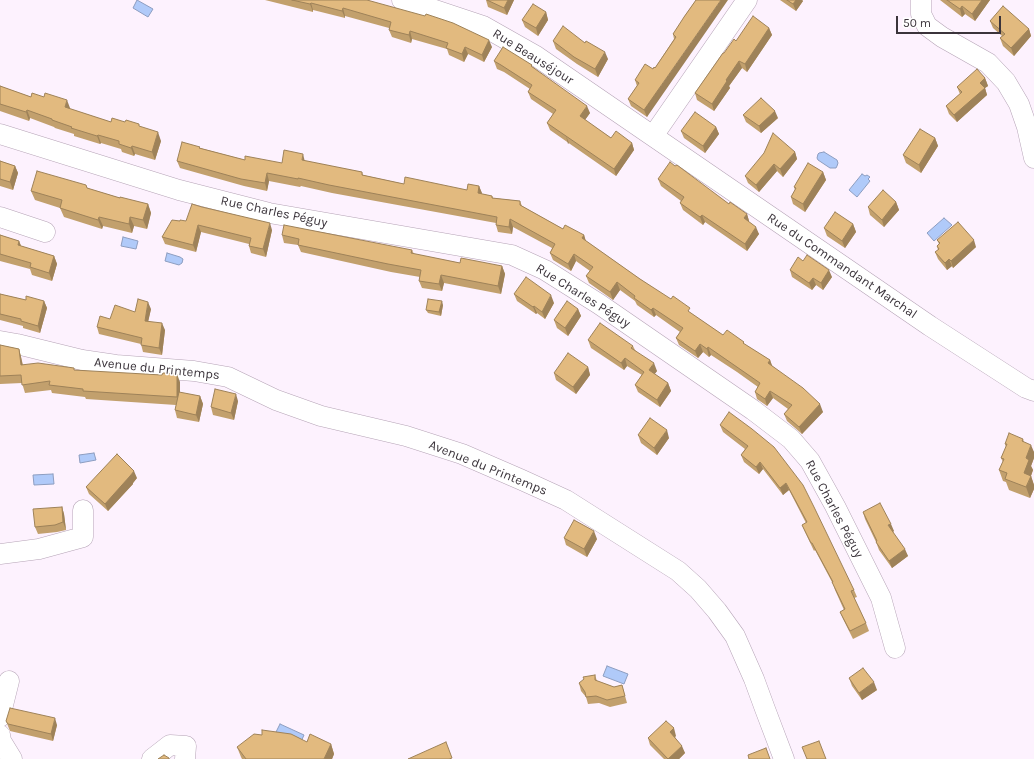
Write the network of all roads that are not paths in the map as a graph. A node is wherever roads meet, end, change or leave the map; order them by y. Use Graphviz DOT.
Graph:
graph roads {
  1 [pos="402,0"];
  2 [pos="747,0"];
  3 [pos="921,0"];
  4 [pos="0,134"];
  5 [pos="653,136"];
  6 [pos="1034,158"];
  7 [pos="0,217"];
  8 [pos="45,232"];
  9 [pos="0,340"];
  10 [pos="1034,391"];
  11 [pos="83,510"];
  12 [pos="0,554"];
  13 [pos="895,648"];
  14 [pos="9,681"];
  15 [pos="0,717"];
  16 [pos="0,735"];
  17 [pos="12,759"];
  18 [pos="152,759"];
  19 [pos="185,759"];
  20 [pos="784,759"];
  1 -- 5 [label="street, Rue Beauséjour"];
  2 -- 5 [label="street"];
  3 -- 6 [label="street"];
  4 -- 13 [label="street, Rue Charles Péguy"];
  5 -- 10 [label="street, Rue du Commandant Marchal"];
  7 -- 8 [label="street"];
  9 -- 20 [label="street, Avenue du Printemps"];
  11 -- 12 [label="street"];
  14 -- 15 [label="street"];
  16 -- 17 [label="street"];
  18 -- 19 [label="street"];
}
